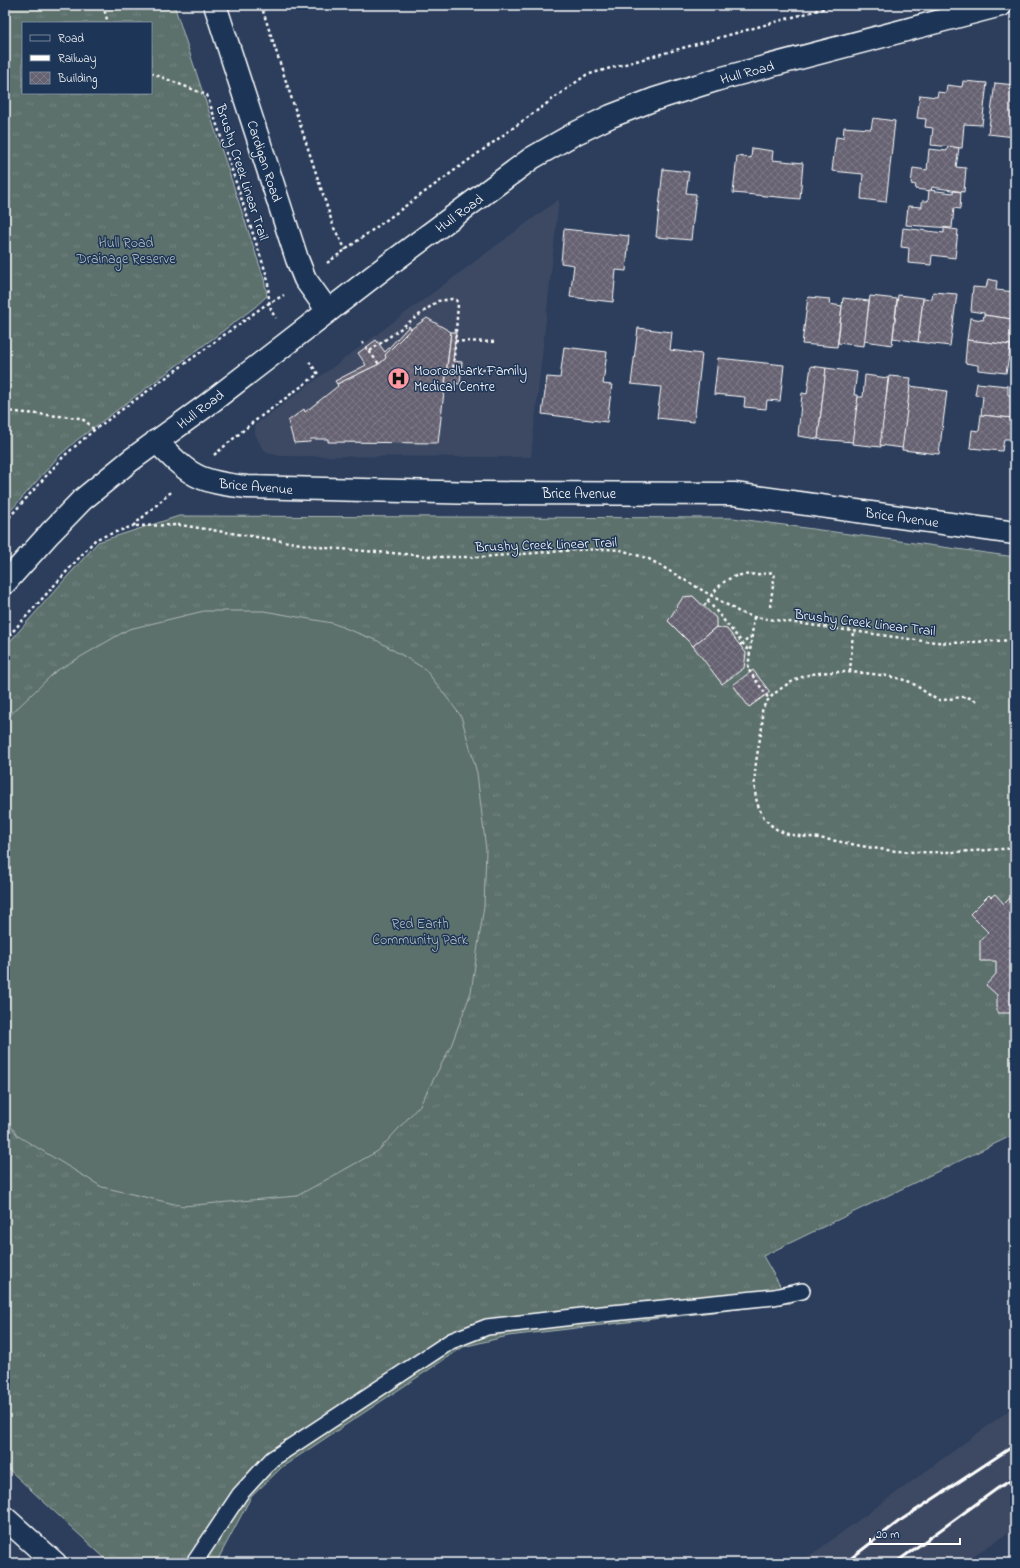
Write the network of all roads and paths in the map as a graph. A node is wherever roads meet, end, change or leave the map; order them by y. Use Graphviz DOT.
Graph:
graph roads {
  1 [pos="103,5"];
  2 [pos="215,5"];
  3 [pos="261,5"];
  4 [pos="1001,5"];
  5 [pos="108,22"];
  6 [pos="152,73"];
  7 [pos="346,250"];
  8 [pos="282,297"];
  9 [pos="269,303"];
  10 [pos="328,311"];
  11 [pos="272,314"];
  12 [pos="455,341"];
  13 [pos="362,342"];
  14 [pos="497,342"];
  15 [pos="370,351"];
  16 [pos="379,364"];
  17 [pos="312,365"];
  18 [pos="495,369"];
  19 [pos="446,371"];
  20 [pos="453,371"];
  21 [pos="5,411"];
  22 [pos="94,430"];
  23 [pos="241,431"];
  24 [pos="156,441"];
  25 [pos="152,509"];
  26 [pos="5,522"];
  27 [pos="133,526"];
  28 [pos="1015,533"];
  29 [pos="5,583"];
  30 [pos="711,596"];
  31 [pos="708,601"];
  32 [pos="704,606"];
  33 [pos="770,607"];
  34 [pos="754,617"];
  35 [pos="853,631"];
  36 [pos="752,637"];
  37 [pos="5,640"];
  38 [pos="1015,640"];
  39 [pos="741,644"];
  40 [pos="750,652"];
  41 [pos="850,672"];
  42 [pos="769,699"];
  43 [pos="976,701"];
  44 [pos="1015,848"];
  45 [pos="802,1291"];
  46 [pos="5,1518"];
  47 [pos="55,1563"];
  48 [pos="194,1563"];
  1 -- 5 [label="path"];
  2 -- 10 [label="street, Cardigan Road"];
  3 -- 7 [label="path"];
  4 -- 10 [label="street, Hull Road"];
  6 -- 9 [label="path, Brushy Creek Linear Trail"];
  8 -- 9 [label="path"];
  9 -- 11 [label="path, Brushy Creek Linear Trail"];
  9 -- 22 [label="path"];
  10 -- 24 [label="street, Hull Road"];
  12 -- 14 [label="path"];
  12 -- 15 [label="path"];
  12 -- 20 [label="path"];
  13 -- 15 [label="path"];
  15 -- 16 [label="path"];
  17 -- 23 [label="path"];
  18 -- 20 [label="path"];
  19 -- 20 [label="path"];
  21 -- 22 [label="path"];
  22 -- 26 [label="path"];
  24 -- 28 [label="street, Brice Avenue"];
  24 -- 29 [label="street, Hull Road"];
  25 -- 27 [label="path"];
  27 -- 30 [label="path, Brushy Creek Linear Trail"];
  27 -- 37 [label="path"];
  30 -- 31 [label="path"];
  30 -- 33 [label="path"];
  30 -- 34 [label="path, Brushy Creek Linear Trail"];
  31 -- 32 [label="path"];
  31 -- 39 [label="path"];
  34 -- 35 [label="path, Brushy Creek Linear Trail"];
  34 -- 36 [label="path"];
  35 -- 38 [label="path, Brushy Creek Linear Trail"];
  35 -- 41 [label="path"];
  36 -- 39 [label="path"];
  36 -- 40 [label="path"];
  39 -- 40 [label="path"];
  40 -- 42 [label="path"];
  41 -- 42 [label="path"];
  41 -- 43 [label="path"];
  42 -- 44 [label="path"];
  45 -- 48 [label="lane"];
  46 -- 47 [label="street"];
}
